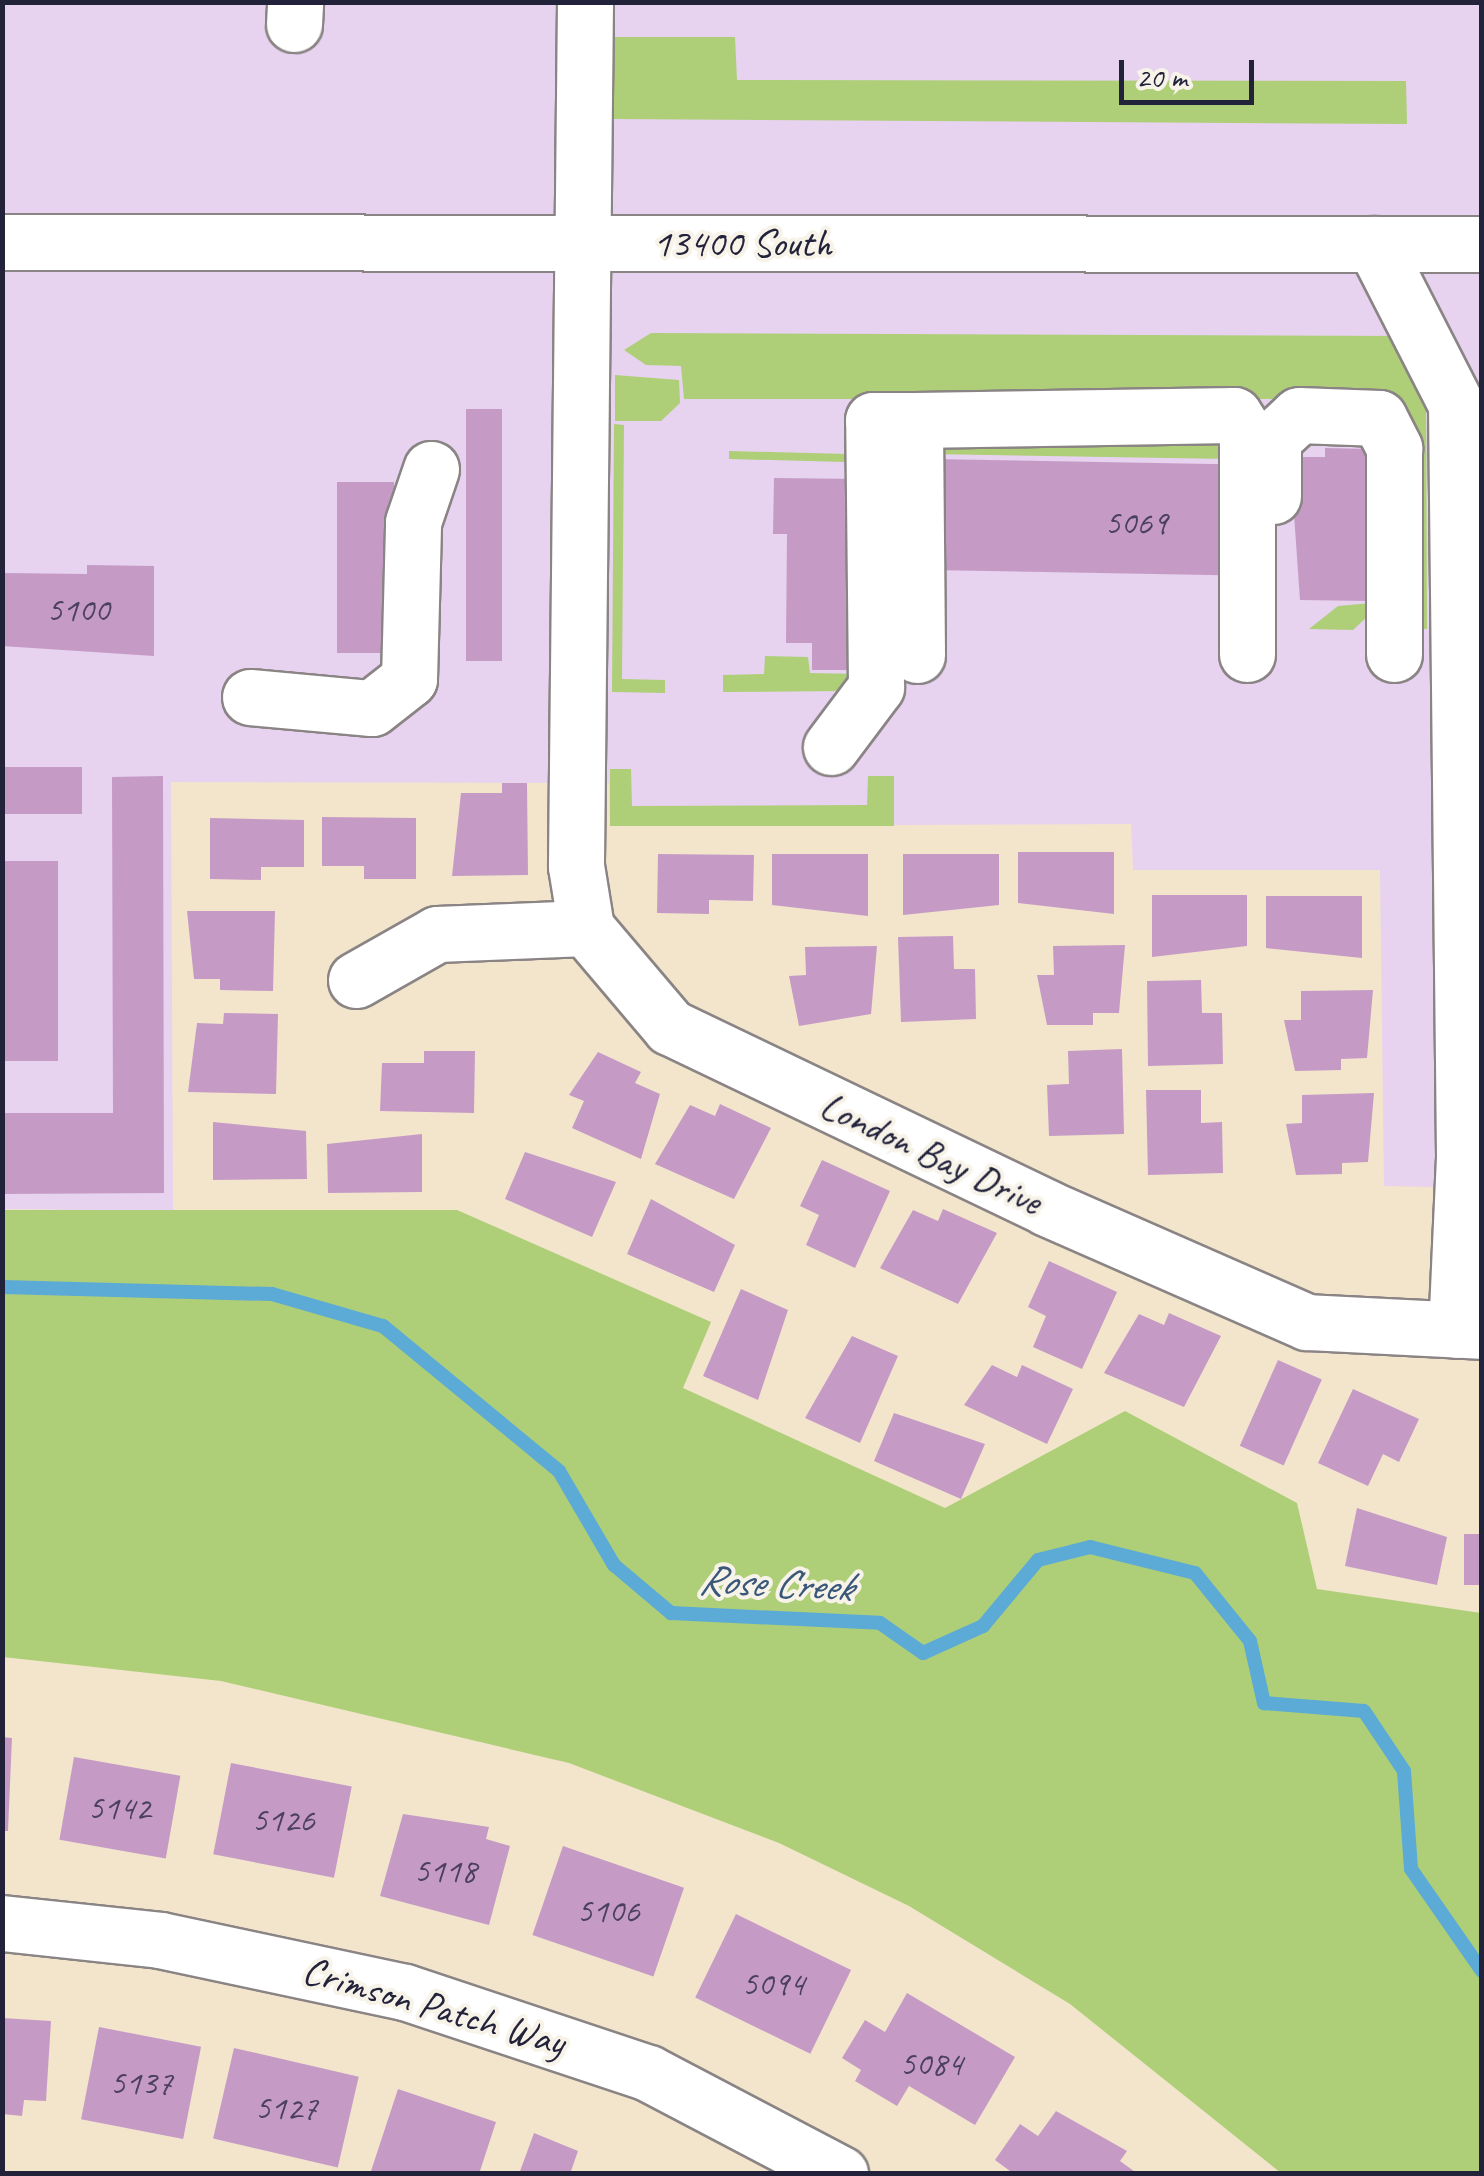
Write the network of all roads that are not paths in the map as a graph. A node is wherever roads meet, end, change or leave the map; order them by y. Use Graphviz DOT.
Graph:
graph roads {
  1 [pos="585,2"];
  2 [pos="2,242"];
  3 [pos="584,242"];
  4 [pos="1374,244"];
  5 [pos="1482,244"];
  6 [pos="1482,352"];
  7 [pos="1456,404"];
  8 [pos="915,420"];
  9 [pos="431,469"];
  10 [pos="1394,654"];
  11 [pos="916,655"];
  12 [pos="250,696"];
  13 [pos="831,747"];
  14 [pos="1468,784"];
  15 [pos="586,928"];
  16 [pos="356,980"];
  17 [pos="1473,1157"];
  18 [pos="1469,1330"];
  19 [pos="2,1923"];
  20 [pos="840,2174"];
  1 -- 3 [label="street"];
  2 -- 3 [label="street, 13400 South"];
  3 -- 4 [label="street, 13400 South"];
  3 -- 15 [label="street"];
  4 -- 5 [label="street, 13400 South"];
  4 -- 7 [label="street"];
  6 -- 7 [label="street"];
  7 -- 14 [label="street"];
  8 -- 10 [label="street"];
  8 -- 11 [label="street"];
  8 -- 13 [label="street"];
  9 -- 12 [label="street"];
  14 -- 17 [label="street"];
  15 -- 16 [label="street"];
  15 -- 18 [label="street, London Bay Drive"];
  17 -- 18 [label="street"];
  19 -- 20 [label="street, Crimson Patch Way"];
}
